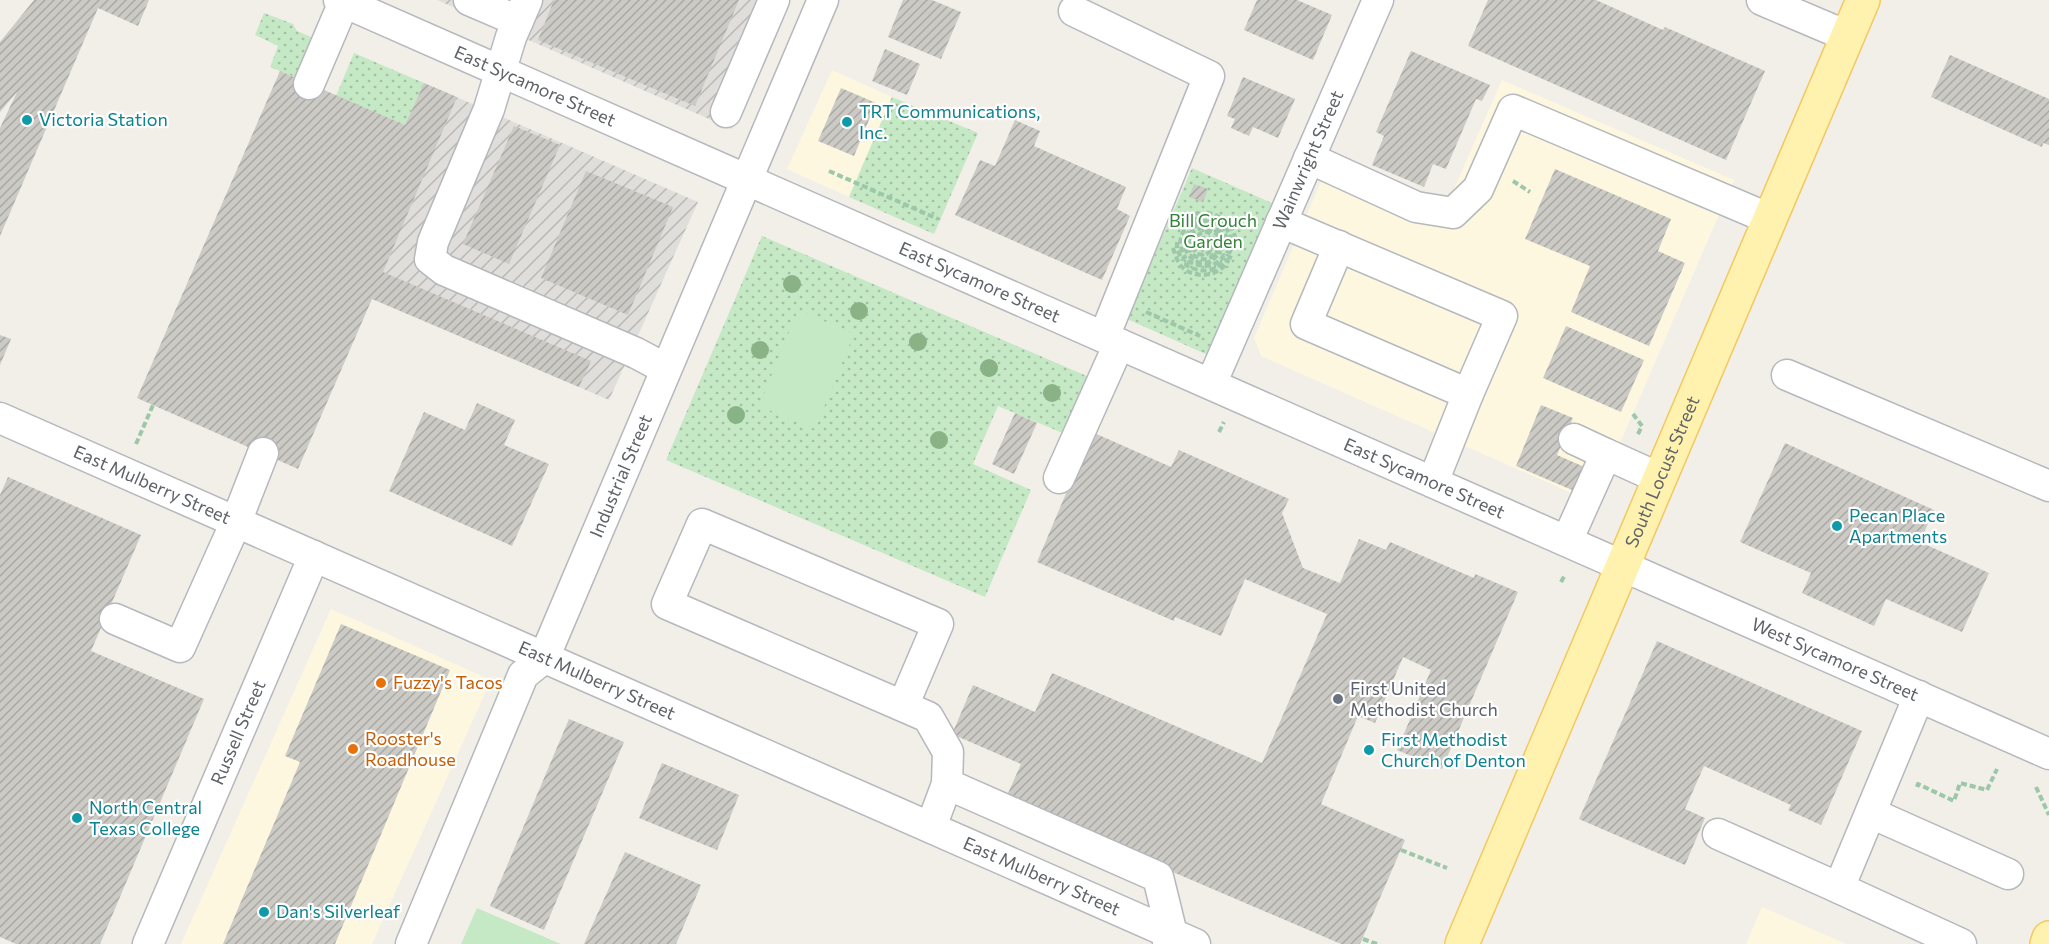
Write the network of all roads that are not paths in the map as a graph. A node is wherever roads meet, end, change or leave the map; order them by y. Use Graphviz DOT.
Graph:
graph roads {
  1 [pos="469,0"];
  2 [pos="774,0"];
  3 [pos="824,0"];
  4 [pos="1378,0"];
  5 [pos="1762,0"];
  6 [pos="1863,0"];
  7 [pos="349,4"];
  8 [pos="522,11"];
  9 [pos="1074,11"];
  10 [pos="1847,36"];
  11 [pos="500,71"];
  12 [pos="318,88"];
  13 [pos="726,112"];
  14 [pos="1309,158"];
  15 [pos="747,180"];
  16 [pos="1770,219"];
  17 [pos="1281,222"];
  18 [pos="1339,246"];
  19 [pos="1111,340"];
  20 [pos="666,369"];
  21 [pos="1787,375"];
  22 [pos="1211,384"];
  23 [pos="1468,394"];
  24 [pos="0,418"];
  25 [pos="1574,439"];
  26 [pos="254,449"];
  27 [pos="1606,454"];
  28 [pos="1059,478"];
  29 [pos="1659,478"];
  30 [pos="1433,482"];
  31 [pos="2049,486"];
  32 [pos="226,518"];
  33 [pos="1567,541"];
  34 [pos="314,556"];
  35 [pos="1622,565"];
  36 [pos="115,619"];
  37 [pos="544,658"];
  38 [pos="1919,696"];
  39 [pos="903,706"];
  40 [pos="2049,754"];
  41 [pos="947,784"];
  42 [pos="1871,813"];
  43 [pos="931,827"];
  44 [pos="1718,834"];
  45 [pos="2008,874"];
  46 [pos="1839,888"];
  47 [pos="2049,938"];
  48 [pos="1178,941"];
  49 [pos="148,944"];
  50 [pos="411,944"];
  51 [pos="1462,944"];
  52 [pos="1961,944"];
  53 [pos="2047,944"];
  1 -- 8 [label="street"];
  2 -- 13 [label="street"];
  3 -- 15 [label="street, Industrial Street"];
  4 -- 14 [label="street, Wainwright Street"];
  5 -- 10 [label="street"];
  6 -- 10 [label="main road, South Locust Street"];
  7 -- 11 [label="street, East Sycamore Street"];
  7 -- 12 [label="street"];
  8 -- 11 [label="street"];
  9 -- 19 [label="street"];
  10 -- 16 [label="main road, South Locust Street"];
  11 -- 15 [label="street, East Sycamore Street"];
  11 -- 20 [label="street"];
  14 -- 16 [label="street"];
  14 -- 17 [label="street, Wainwright Street"];
  15 -- 19 [label="street, East Sycamore Street"];
  15 -- 20 [label="street, Industrial Street"];
  16 -- 29 [label="main road, South Locust Street"];
  17 -- 18 [label="street"];
  17 -- 22 [label="street, Wainwright Street"];
  18 -- 23 [label="street"];
  18 -- 23 [label="street"];
  19 -- 22 [label="street, East Sycamore Street"];
  19 -- 28 [label="street"];
  20 -- 37 [label="street, Industrial Street"];
  21 -- 31 [label="street"];
  22 -- 30 [label="street, East Sycamore Street"];
  23 -- 30 [label="street"];
  24 -- 32 [label="street, East Mulberry Street"];
  25 -- 27 [label="street"];
  26 -- 32 [label="street"];
  27 -- 29 [label="street"];
  27 -- 33 [label="street"];
  29 -- 35 [label="main road, South Locust Street"];
  30 -- 33 [label="street, East Sycamore Street"];
  32 -- 34 [label="street, East Mulberry Street"];
  32 -- 36 [label="street"];
  33 -- 35 [label="street, East Sycamore Street"];
  34 -- 37 [label="street, East Mulberry Street"];
  34 -- 49 [label="street, Russell Street"];
  35 -- 38 [label="street, West Sycamore Street"];
  35 -- 51 [label="main road, South Locust Street"];
  37 -- 43 [label="street, East Mulberry Street"];
  37 -- 50 [label="street, Industrial Street"];
  38 -- 40 [label="street, West Sycamore Street"];
  38 -- 42 [label="street"];
  39 -- 39 [label="street"];
  39 -- 41 [label="street"];
  41 -- 43 [label="street"];
  41 -- 48 [label="street"];
  42 -- 45 [label="street"];
  42 -- 46 [label="street"];
  43 -- 48 [label="street, East Mulberry Street"];
  44 -- 46 [label="street"];
  46 -- 52 [label="street"];
  47 -- 53 [label="main road"];
}
